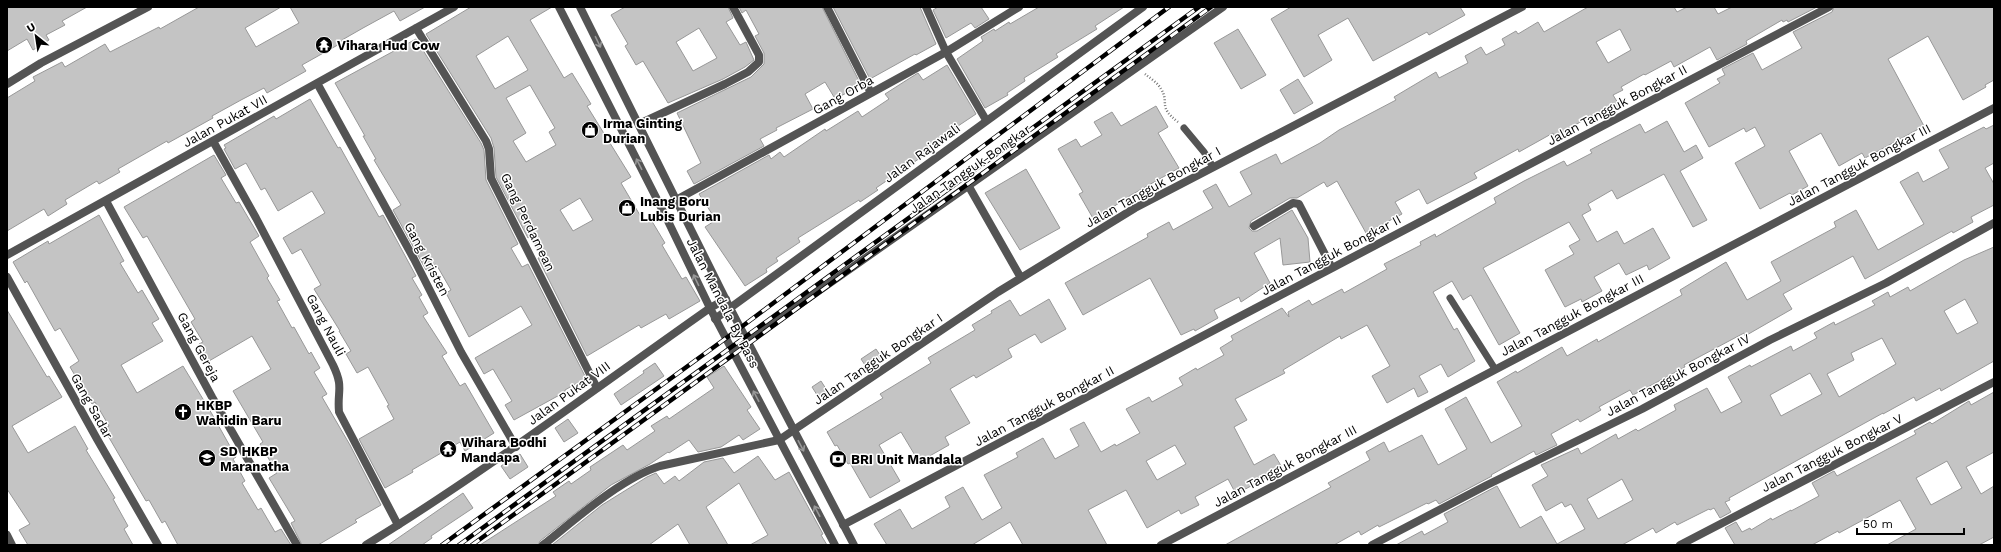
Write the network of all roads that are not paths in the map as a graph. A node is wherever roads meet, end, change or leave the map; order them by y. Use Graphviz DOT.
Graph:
graph roads {
  1 [pos="127,7"];
  2 [pos="148,7"];
  3 [pos="454,7"];
  4 [pos="559,7"];
  5 [pos="580,7"];
  6 [pos="733,7"];
  7 [pos="827,7"];
  8 [pos="926,7"];
  9 [pos="1019,7"];
  10 [pos="1143,7"];
  11 [pos="1223,7"];
  12 [pos="1522,7"];
  13 [pos="1829,7"];
  14 [pos="131,16"];
  15 [pos="416,28"];
  16 [pos="946,52"];
  17 [pos="317,83"];
  18 [pos="7,84"];
  19 [pos="871,93"];
  20 [pos="1994,108"];
  21 [pos="986,120"];
  22 [pos="639,124"];
  23 [pos="1184,128"];
  24 [pos="213,141"];
  25 [pos="1213,168"];
  26 [pos="968,185"];
  27 [pos="676,200"];
  28 [pos="106,202"];
  29 [pos="1994,223"];
  30 [pos="1254,226"];
  31 [pos="7,255"];
  32 [pos="1332,268"];
  33 [pos="7,277"];
  34 [pos="1021,278"];
  35 [pos="1450,298"];
  36 [pos="726,299"];
  37 [pos="710,308"];
  38 [pos="730,308"];
  39 [pos="715,318"];
  40 [pos="747,340"];
  41 [pos="733,351"];
  42 [pos="1494,369"];
  43 [pos="1994,382"];
  44 [pos="597,388"];
  45 [pos="793,432"];
  46 [pos="779,440"];
  47 [pos="516,447"];
  48 [pos="398,525"];
  49 [pos="844,525"];
  50 [pos="7,535"];
  51 [pos="12,545"];
  52 [pos="158,545"];
  53 [pos="296,545"];
  54 [pos="366,545"];
  55 [pos="543,545"];
  56 [pos="835,545"];
  57 [pos="854,545"];
  58 [pos="1161,545"];
  59 [pos="1372,545"];
  60 [pos="1680,545"];
  1 -- 14 [label="street"];
  2 -- 14 [label="street"];
  3 -- 15 [label="street, Jalan Pukat VII"];
  37 -- 4 [label="street, Jalan Mandala By Pass, one-way"];
  5 -- 22 [label="street, Jalan Mandala By Pass, one-way"];
  6 -- 22 [label="street"];
  7 -- 19 [label="street"];
  8 -- 16 [label="street"];
  9 -- 16 [label="street, Gang Orba"];
  10 -- 21 [label="street, Jalan Rajawali"];
  11 -- 26 [label="street, Jalan Tangguk Bongkar"];
  12 -- 25 [label="street, Jalan Tangguk Bongkar I"];
  13 -- 32 [label="street, Jalan Tangguk Bongkar II"];
  14 -- 18 [label="street"];
  15 -- 17 [label="street, Jalan Pukat VII"];
  15 -- 44 [label="street, Gang Perdamean"];
  16 -- 19 [label="street, Gang Orba"];
  16 -- 21 [label="street"];
  17 -- 24 [label="street, Jalan Pukat VII"];
  17 -- 47 [label="street, Gang Kristen"];
  19 -- 27 [label="street, Gang Orba"];
  20 -- 42 [label="street, Jalan Tangguk Bongkar III"];
  21 -- 38 [label="street, Jalan Rajawali"];
  22 -- 27 [label="street, Jalan Mandala By Pass"];
  23 -- 25 [label="lane"];
  24 -- 28 [label="street, Jalan Pukat VII"];
  24 -- 48 [label="street, Gang Nauli"];
  25 -- 34 [label="street, Jalan Tangguk Bongkar I"];
  26 -- 34 [label="street"];
  26 -- 40 [label="street, Jalan Tangguk Bongkar"];
  27 -- 36 [label="street, Jalan Mandala By Pass"];
  28 -- 31 [label="street, Jalan Pukat VII"];
  28 -- 53 [label="street, Gang Gereja"];
  29 -- 59 [label="street, Jalan Tangguk Bongkar IV"];
  30 -- 32 [label="street"];
  32 -- 49 [label="street, Jalan Tangguk Bongkar II"];
  33 -- 52 [label="street, Gang Sadar"];
  34 -- 45 [label="street, Jalan Tangguk Bongkar I"];
  35 -- 42 [label="lane"];
  36 -- 37 [label="street, Jalan Pukat VIII"];
  36 -- 38 [label="street, Jalan Mandala By Pass"];
  37 -- 39 [label="street, Jalan Mandala By Pass"];
  37 -- 44 [label="street, Jalan Pukat VIII"];
  38 -- 39 [label="street, Jalan Rajawali"];
  38 -- 40 [label="street, Jalan Mandala By Pass"];
  39 -- 41 [label="street, Jalan Mandala By Pass"];
  40 -- 41 [label="street, Jalan Tangguk Bongkar"];
  40 -- 45 [label="street, Jalan Mandala By Pass"];
  46 -- 41 [label="street, Jalan Mandala By Pass, one-way"];
  42 -- 58 [label="street, Jalan Tangguk Bongkar III"];
  43 -- 60 [label="street, Jalan Tangguk Bongkar V"];
  44 -- 47 [label="street, Jalan Pukat VIII"];
  45 -- 46 [label="street, Jalan Tangguk Bongkar I"];
  45 -- 49 [label="street, Jalan Mandala By Pass, one-way"];
  46 -- 55 [label="street, Jalan Tangguk Bongkar I"];
  56 -- 46 [label="street, Jalan Mandala By Pass, one-way"];
  47 -- 48 [label="street, Jalan Pukat VIII"];
  48 -- 54 [label="street, Jalan Pukat VIII"];
  49 -- 57 [label="street, Jalan Mandala By Pass"];
  50 -- 51 [label="street"];
}
